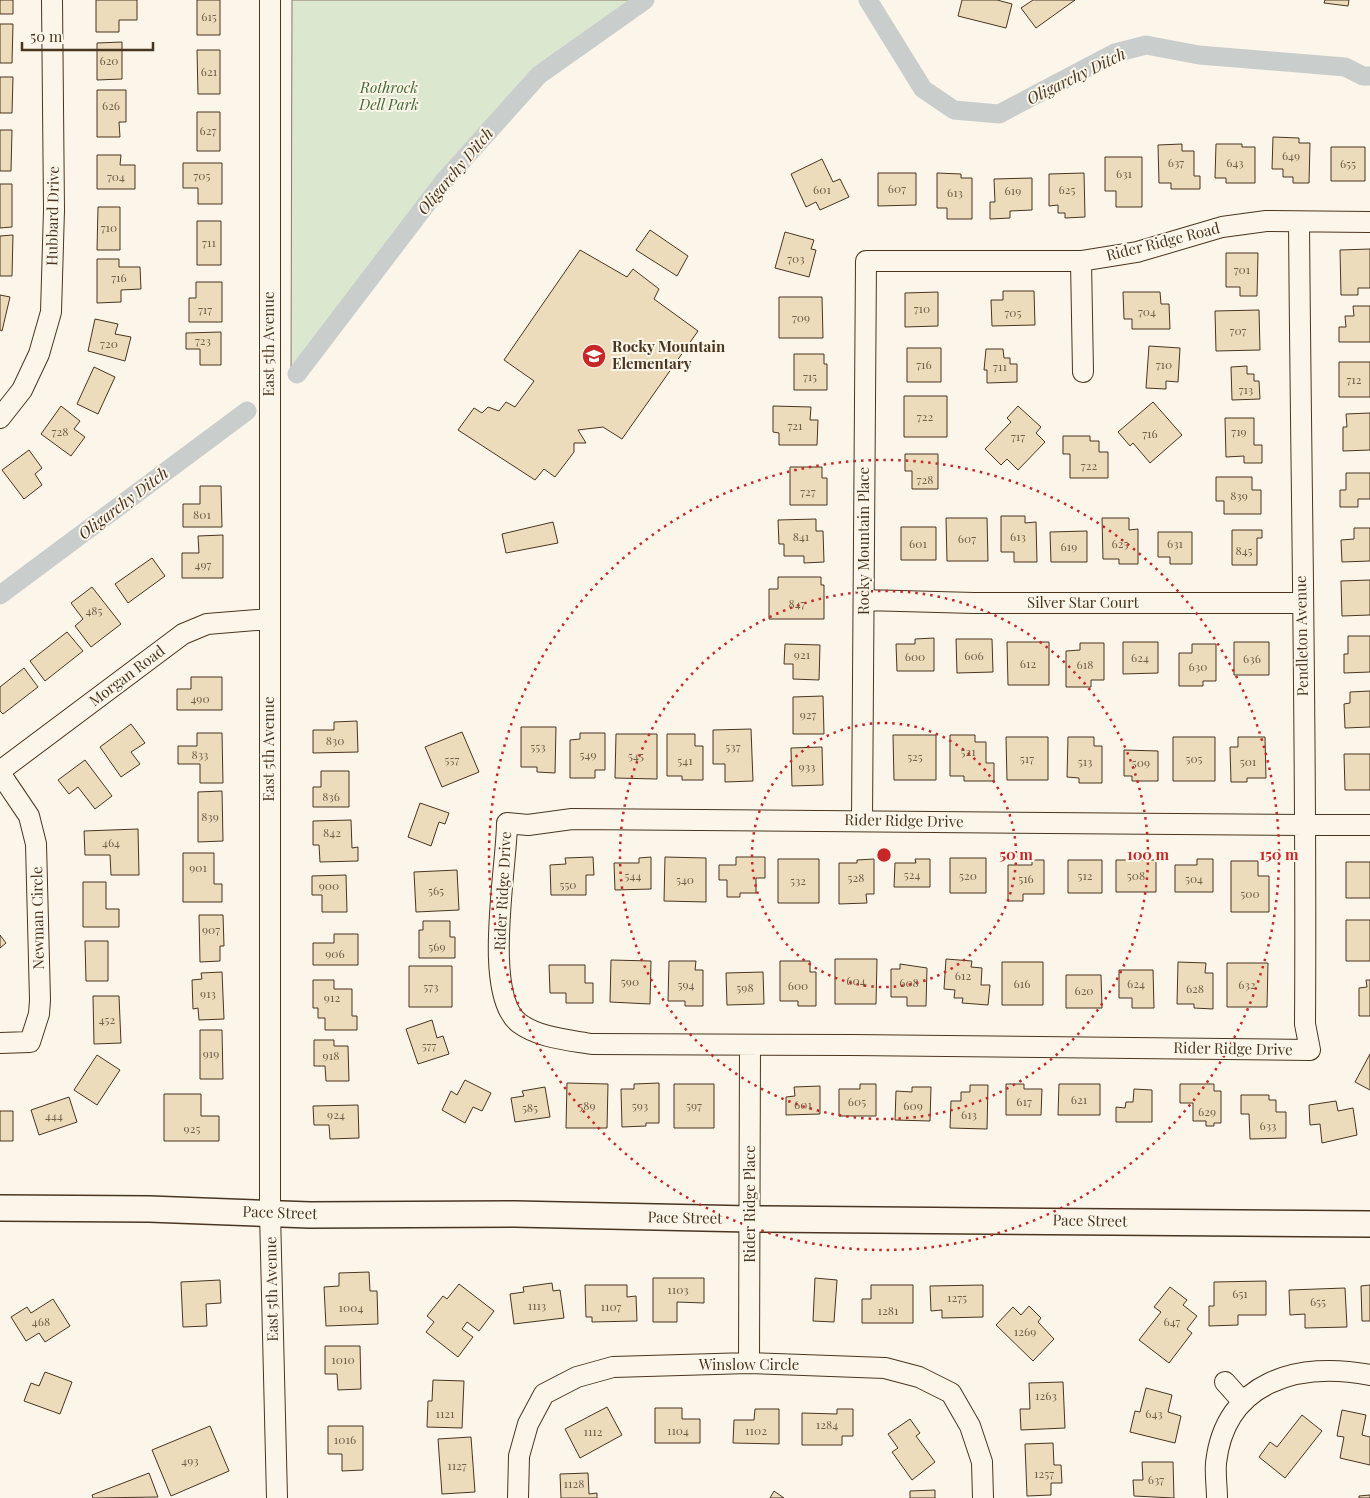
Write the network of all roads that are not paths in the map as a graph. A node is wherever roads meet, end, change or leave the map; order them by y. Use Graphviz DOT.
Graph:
graph roads {
  1 [pos="52,0"];
  2 [pos="270,0"];
  3 [pos="1299,222"];
  4 [pos="1370,222"];
  5 [pos="866,261"];
  6 [pos="1081,261"];
  7 [pos="1083,372"];
  8 [pos="0,418"];
  9 [pos="864,600"];
  10 [pos="1301,603"];
  11 [pos="269,619"];
  12 [pos="0,772"];
  13 [pos="862,820"];
  14 [pos="1306,825"];
  15 [pos="1370,825"];
  16 [pos="0,1044"];
  17 [pos="750,1045"];
  18 [pos="1310,1050"];
  19 [pos="0,1208"];
  20 [pos="270,1213"];
  21 [pos="750,1219"];
  22 [pos="1370,1224"];
  23 [pos="748,1363"];
  24 [pos="1370,1374"];
  25 [pos="1225,1382"];
  26 [pos="1242,1400"];
  27 [pos="277,1498"];
  28 [pos="518,1498"];
  29 [pos="983,1498"];
  30 [pos="1217,1498"];
  1 -- 8 [label="street, Hubbard Drive"];
  2 -- 11 [label="street, East 5th Avenue"];
  3 -- 4 [label="street, Rider Ridge Road"];
  3 -- 6 [label="street, Rider Ridge Road"];
  3 -- 10 [label="street, Pendleton Avenue"];
  5 -- 6 [label="street, Rider Ridge Road"];
  5 -- 9 [label="street, Rocky Mountain Place"];
  6 -- 7 [label="street"];
  9 -- 10 [label="street, Silver Star Court"];
  9 -- 13 [label="street, Rocky Mountain Place"];
  10 -- 14 [label="street, Pendleton Avenue"];
  11 -- 12 [label="street, Morgan Road"];
  11 -- 20 [label="street, East 5th Avenue"];
  12 -- 16 [label="street, Newman Circle"];
  13 -- 14 [label="street, Rider Ridge Drive"];
  13 -- 17 [label="street, Rider Ridge Drive"];
  14 -- 15 [label="street, Rider Ridge Drive"];
  14 -- 18 [label="street, Pendleton Avenue"];
  17 -- 18 [label="street, Rider Ridge Drive"];
  17 -- 21 [label="street, Rider Ridge Place"];
  19 -- 20 [label="main road, Pace Street"];
  20 -- 21 [label="main road, Pace Street"];
  20 -- 27 [label="street, East 5th Avenue"];
  21 -- 22 [label="main road, Pace Street"];
  21 -- 23 [label="street, Rider Ridge Place"];
  23 -- 28 [label="street, Winslow Circle"];
  23 -- 29 [label="street, Winslow Circle"];
  24 -- 26 [label="street"];
  25 -- 26 [label="street"];
  26 -- 30 [label="street"];
}
